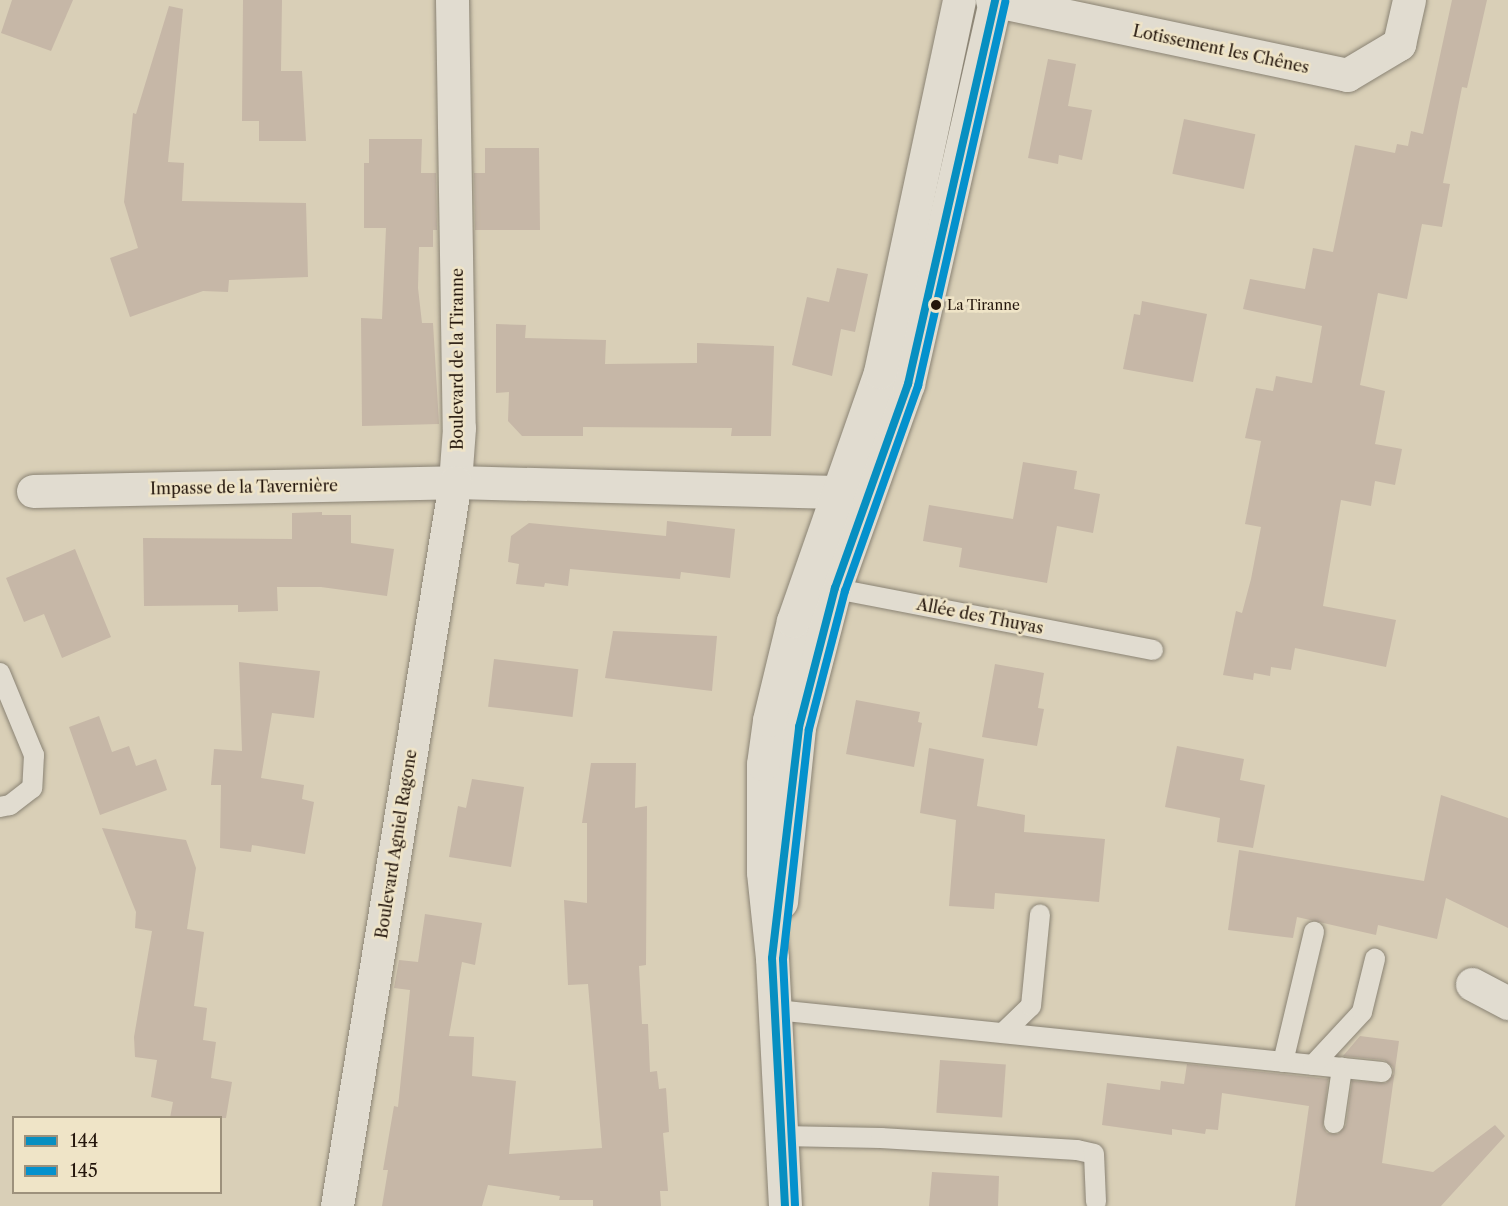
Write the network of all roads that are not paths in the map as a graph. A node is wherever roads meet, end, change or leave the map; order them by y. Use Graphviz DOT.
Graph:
graph roads {
  1 [pos="452,0"];
  2 [pos="959,0"];
  3 [pos="994,0"];
  4 [pos="1409,0"];
  5 [pos="454,482"];
  6 [pos="33,491"];
  7 [pos="854,493"];
  8 [pos="821,586"];
  9 [pos="1153,650"];
  10 [pos="0,673"];
  11 [pos="0,807"];
  12 [pos="1040,914"];
  13 [pos="1314,932"];
  14 [pos="1375,959"];
  15 [pos="1472,984"];
  16 [pos="1508,1003"];
  17 [pos="776,1010"];
  18 [pos="1004,1032"];
  19 [pos="1283,1062"];
  20 [pos="1313,1065"];
  21 [pos="1342,1068"];
  22 [pos="1382,1072"];
  23 [pos="1334,1123"];
  24 [pos="781,1136"];
  25 [pos="1096,1202"];
  26 [pos="337,1206"];
  27 [pos="785,1206"];
  1 -- 5 [label="street, Boulevard de la Tiranne"];
  2 -- 7 [label="street"];
  3 -- 4 [label="street, Lotissement les Chênes"];
  3 -- 7 [label="street"];
  5 -- 6 [label="street, Impasse de la Tavernière"];
  5 -- 7 [label="street"];
  5 -- 26 [label="street, Boulevard Agniel Ragone"];
  7 -- 8 [label="street"];
  8 -- 9 [label="lane, Allée des Thuyas"];
  8 -- 17 [label="street"];
  10 -- 11 [label="lane"];
  12 -- 18 [label="lane"];
  13 -- 19 [label="lane"];
  14 -- 20 [label="lane"];
  15 -- 16 [label="street"];
  17 -- 18 [label="lane"];
  17 -- 24 [label="street"];
  18 -- 19 [label="lane"];
  19 -- 20 [label="lane"];
  20 -- 21 [label="lane"];
  21 -- 22 [label="lane"];
  21 -- 23 [label="lane"];
  24 -- 25 [label="lane"];
  24 -- 27 [label="street"];
}
